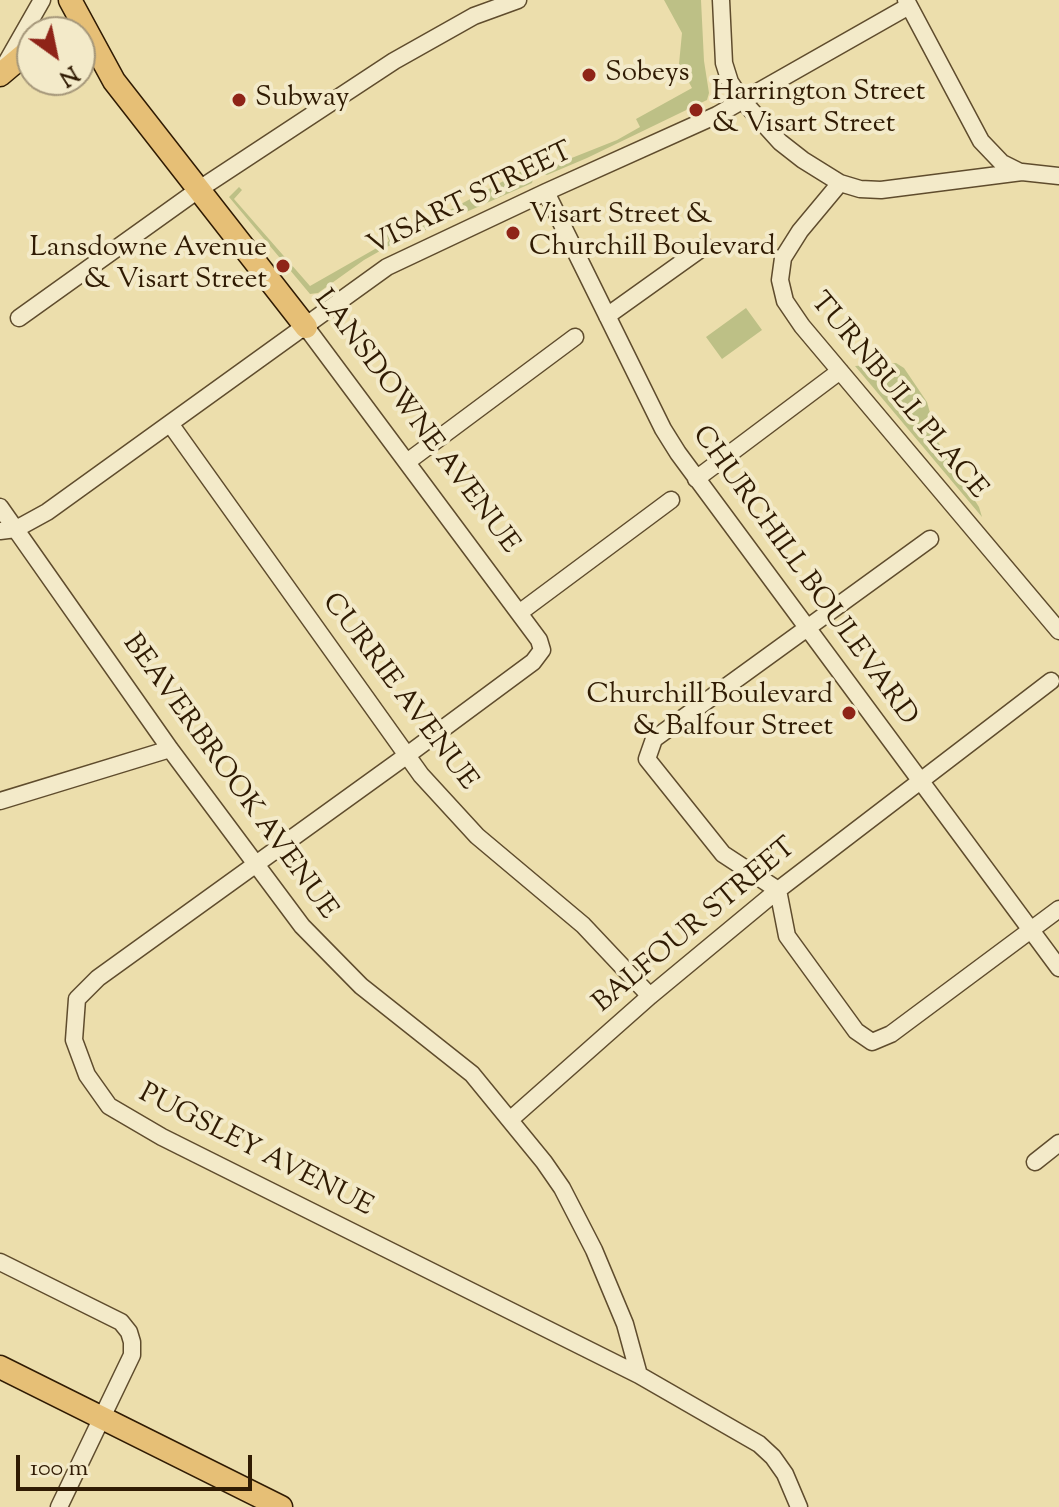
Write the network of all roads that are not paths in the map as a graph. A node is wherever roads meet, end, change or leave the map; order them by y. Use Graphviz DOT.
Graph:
graph roads {
  1 [pos="42,0"];
  2 [pos="70,0"];
  3 [pos="518,0"];
  4 [pos="721,0"];
  5 [pos="908,3"];
  6 [pos="16,61"];
  7 [pos="96,61"];
  8 [pos="107,70"];
  9 [pos="0,74"];
  10 [pos="742,100"];
  11 [pos="1022,172"];
  12 [pos="1059,176"];
  13 [pos="840,183"];
  14 [pos="198,190"];
  15 [pos="546,192"];
  16 [pos="705,246"];
  17 [pos="607,316"];
  18 [pos="19,318"];
  19 [pos="306,327"];
  20 [pos="575,337"];
  21 [pos="840,371"];
  22 [pos="171,425"];
  23 [pos="407,462"];
  24 [pos="696,479"];
  25 [pos="671,500"];
  26 [pos="0,507"];
  27 [pos="8,530"];
  28 [pos="930,539"];
  29 [pos="519,613"];
  30 [pos="807,628"];
  31 [pos="1059,631"];
  32 [pos="542,650"];
  33 [pos="1051,681"];
  34 [pos="170,749"];
  35 [pos="406,756"];
  36 [pos="920,781"];
  37 [pos="0,801"];
  38 [pos="256,863"];
  39 [pos="778,890"];
  40 [pos="1059,909"];
  41 [pos="1031,930"];
  42 [pos="1059,968"];
  43 [pos="650,996"];
  44 [pos="511,1119"];
  45 [pos="1059,1143"];
  46 [pos="1035,1162"];
  47 [pos="0,1262"];
  48 [pos="0,1367"];
  49 [pos="639,1375"];
  50 [pos="102,1418"];
  51 [pos="267,1504"];
  52 [pos="59,1507"];
  53 [pos="799,1507"];
  1 -- 9 [label="street"];
  2 -- 8 [label="main road, LANSDOWNE AVENUE"];
  3 -- 14 [label="street"];
  4 -- 10 [label="street"];
  5 -- 10 [label="street, VISART STREET"];
  5 -- 11 [label="street"];
  6 -- 9 [label="main road"];
  7 -- 8 [label="main road"];
  8 -- 14 [label="main road, LANSDOWNE AVENUE"];
  10 -- 13 [label="street"];
  10 -- 15 [label="street, VISART STREET"];
  11 -- 12 [label="street"];
  11 -- 13 [label="street"];
  13 -- 21 [label="street, TURNBULL PLACE"];
  14 -- 18 [label="street"];
  14 -- 19 [label="main road, LANSDOWNE AVENUE"];
  15 -- 17 [label="street, CHURCHILL BOULEVARD"];
  15 -- 19 [label="street, VISART STREET"];
  16 -- 17 [label="street"];
  17 -- 24 [label="street, CHURCHILL BOULEVARD"];
  19 -- 22 [label="street, VISART STREET"];
  19 -- 23 [label="street, LANSDOWNE AVENUE"];
  20 -- 23 [label="street"];
  21 -- 24 [label="street"];
  21 -- 31 [label="street, TURNBULL PLACE"];
  22 -- 27 [label="street, VISART STREET"];
  22 -- 35 [label="street, CURRIE AVENUE"];
  23 -- 29 [label="street, LANSDOWNE AVENUE"];
  24 -- 30 [label="street, CHURCHILL BOULEVARD"];
  25 -- 29 [label="street"];
  26 -- 27 [label="street, BEAVERBROOK AVENUE"];
  27 -- 34 [label="street, BEAVERBROOK AVENUE"];
  28 -- 30 [label="street"];
  29 -- 32 [label="street, LANSDOWNE AVENUE"];
  30 -- 36 [label="street, CHURCHILL BOULEVARD"];
  30 -- 39 [label="street"];
  32 -- 35 [label="street, PUGSLEY AVENUE"];
  33 -- 36 [label="street, BALFOUR STREET"];
  34 -- 37 [label="street"];
  34 -- 38 [label="street, BEAVERBROOK AVENUE"];
  35 -- 38 [label="street, PUGSLEY AVENUE"];
  35 -- 43 [label="street, CURRIE AVENUE"];
  36 -- 39 [label="street, BALFOUR STREET"];
  36 -- 41 [label="street, CHURCHILL BOULEVARD"];
  38 -- 44 [label="street, BEAVERBROOK AVENUE"];
  38 -- 49 [label="street, PUGSLEY AVENUE"];
  39 -- 41 [label="street"];
  39 -- 43 [label="street, BALFOUR STREET"];
  40 -- 41 [label="street"];
  41 -- 42 [label="street, CHURCHILL BOULEVARD"];
  43 -- 44 [label="street, BALFOUR STREET"];
  44 -- 49 [label="street, BEAVERBROOK AVENUE"];
  45 -- 46 [label="street"];
  47 -- 50 [label="street"];
  48 -- 50 [label="main road"];
  49 -- 53 [label="street, PUGSLEY AVENUE"];
  50 -- 51 [label="main road"];
  50 -- 52 [label="street"];
}
